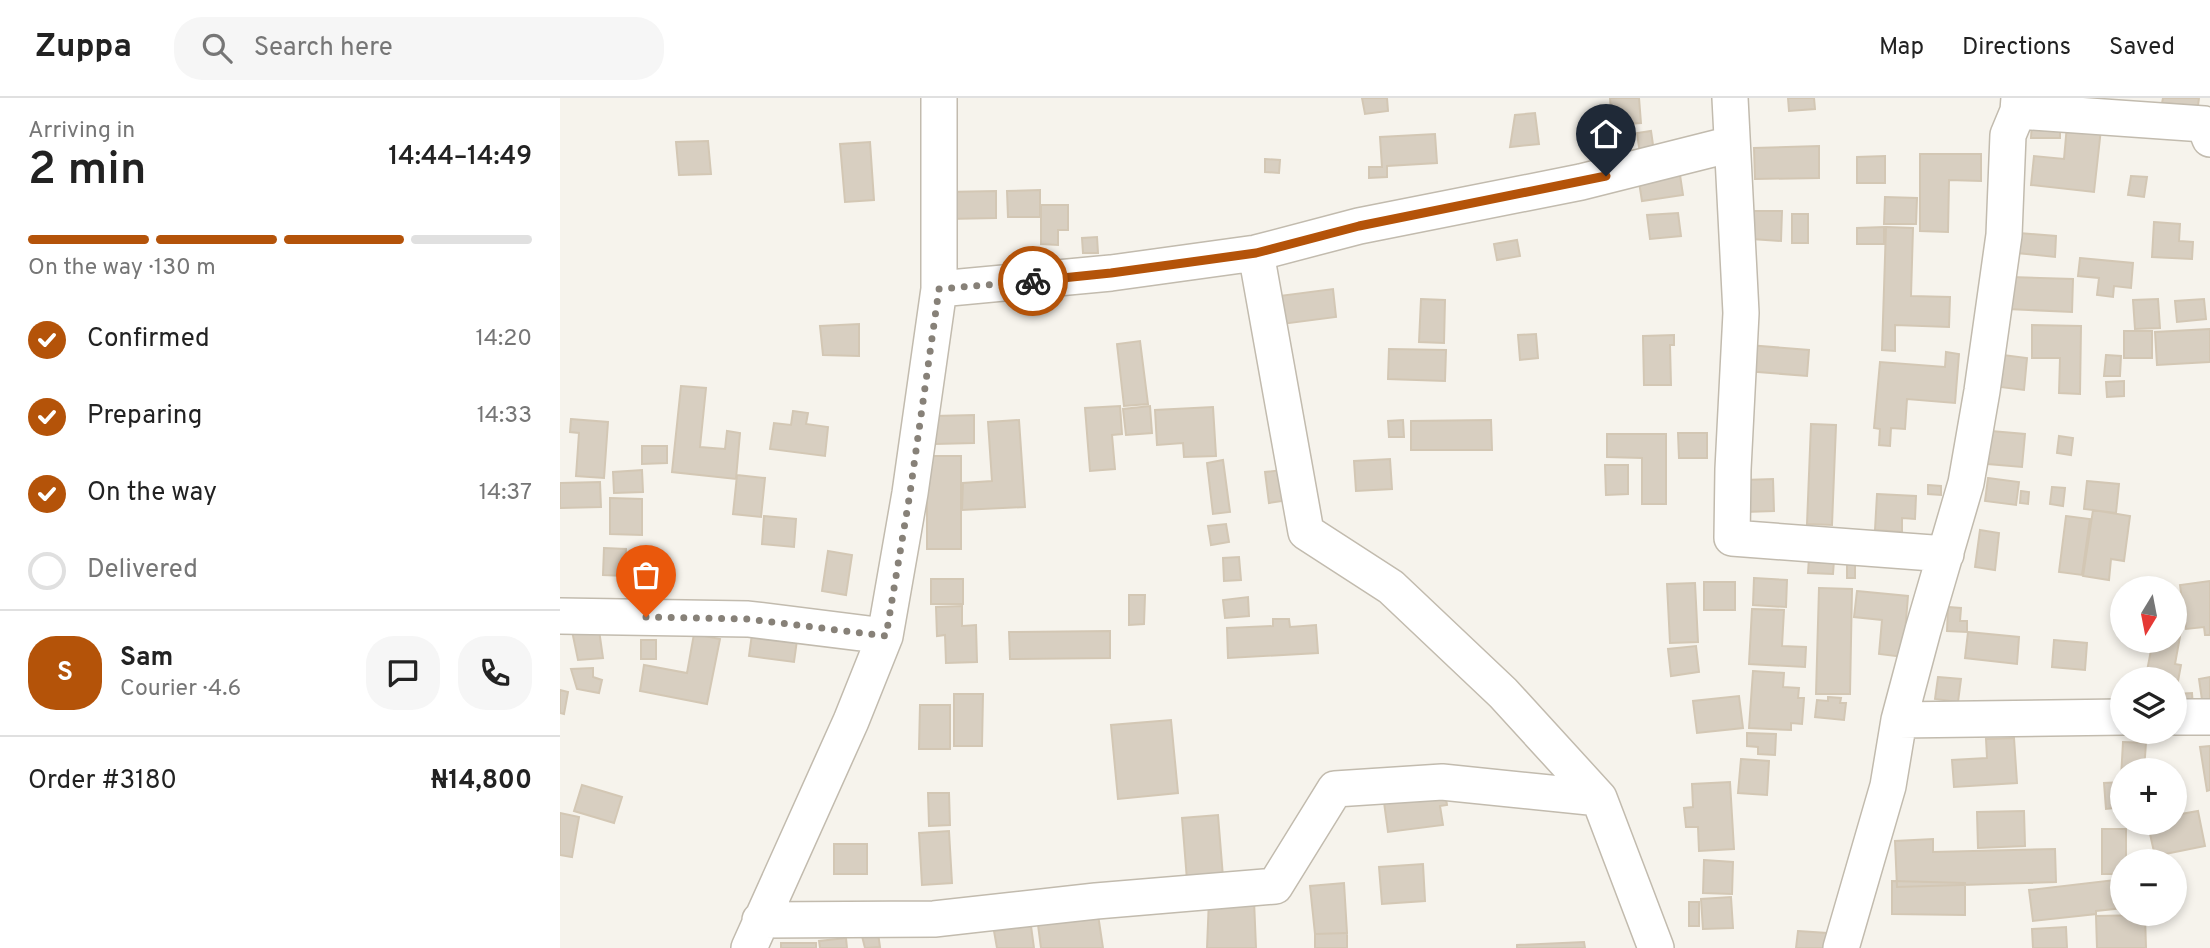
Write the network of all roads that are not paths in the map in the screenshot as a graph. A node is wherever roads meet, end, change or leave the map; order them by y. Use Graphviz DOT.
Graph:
graph roads {
  1 [pos="939,98"];
  2 [pos="1730,98"];
  3 [pos="2019,104"];
  4 [pos="2210,139"];
  5 [pos="1732,144"];
  6 [pos="1256,253"];
  7 [pos="939,289"];
  8 [pos="1946,554"];
  9 [pos="560,616"];
  10 [pos="886,636"];
  11 [pos="2110,717"];
  12 [pos="2187,717"];
  13 [pos="2210,717"];
  14 [pos="1899,720"];
  15 [pos="1599,799"];
  16 [pos="755,934"];
  17 [pos="937,934"];
  18 [pos="1656,948"];
  19 [pos="1841,948"];
  1 -- 7 [label="street"];
  2 -- 5 [label="street"];
  3 -- 4 [label="street"];
  3 -- 8 [label="street"];
  5 -- 6 [label="street"];
  5 -- 8 [label="street"];
  6 -- 7 [label="street"];
  6 -- 15 [label="street"];
  7 -- 10 [label="street"];
  8 -- 14 [label="street"];
  9 -- 10 [label="street"];
  10 -- 16 [label="street"];
  11 -- 14 [label="street"];
  12 -- 13 [label="street"];
  14 -- 19 [label="street"];
  15 -- 17 [label="street"];
  15 -- 18 [label="street"];
  16 -- 17 [label="street"];
}
